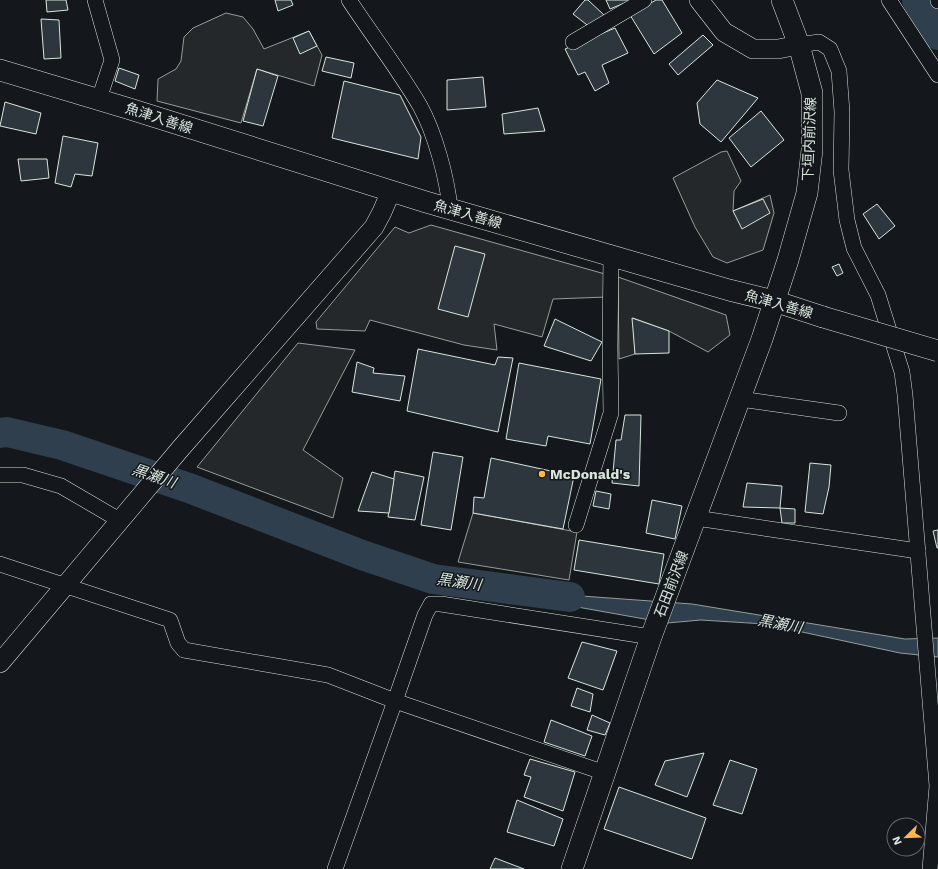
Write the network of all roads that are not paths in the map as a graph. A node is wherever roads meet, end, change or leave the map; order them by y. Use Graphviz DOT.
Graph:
graph roads {
  1 [pos="95,0"];
  2 [pos="349,0"];
  3 [pos="644,0"];
  4 [pos="699,0"];
  5 [pos="782,0"];
  6 [pos="889,0"];
  7 [pos="573,42"];
  8 [pos="799,45"];
  9 [pos="0,70"];
  10 [pos="938,76"];
  11 [pos="99,99"];
  12 [pos="391,191"];
  13 [pos="450,208"];
  14 [pos="612,255"];
  15 [pos="774,301"];
  16 [pos="938,351"];
  17 [pos="740,399"];
  18 [pos="839,413"];
  19 [pos="0,474"];
  20 [pos="696,518"];
  21 [pos="121,521"];
  22 [pos="576,524"];
  23 [pos="918,551"];
  24 [pos="0,564"];
  25 [pos="64,586"];
  26 [pos="651,638"];
  27 [pos="0,663"];
  28 [pos="395,701"];
  29 [pos="605,774"];
  30 [pos="335,869"];
  31 [pos="572,869"];
  32 [pos="930,869"];
  1 -- 11 [label="street"];
  2 -- 13 [label="street"];
  3 -- 7 [label="street"];
  4 -- 8 [label="street"];
  5 -- 8 [label="main road, 下垣内前沢線"];
  6 -- 10 [label="street"];
  8 -- 15 [label="main road, 下垣内前沢線"];
  8 -- 23 [label="street"];
  9 -- 11 [label="main road, 魚津入善線"];
  11 -- 12 [label="main road, 魚津入善線"];
  12 -- 13 [label="main road, 魚津入善線"];
  12 -- 21 [label="street"];
  13 -- 14 [label="main road, 魚津入善線"];
  14 -- 15 [label="main road, 魚津入善線"];
  14 -- 22 [label="street"];
  15 -- 16 [label="main road, 魚津入善線, bridge"];
  15 -- 17 [label="main road, 石田前沢線"];
  17 -- 18 [label="street"];
  17 -- 20 [label="main road, 石田前沢線"];
  19 -- 21 [label="street"];
  20 -- 23 [label="street"];
  20 -- 26 [label="main road, 石田前沢線"];
  21 -- 25 [label="street"];
  23 -- 32 [label="street"];
  24 -- 25 [label="street"];
  25 -- 27 [label="street"];
  25 -- 28 [label="street"];
  26 -- 28 [label="street"];
  26 -- 29 [label="main road, 石田前沢線"];
  28 -- 29 [label="street"];
  28 -- 30 [label="street"];
  29 -- 31 [label="main road, 石田前沢線"];
}
